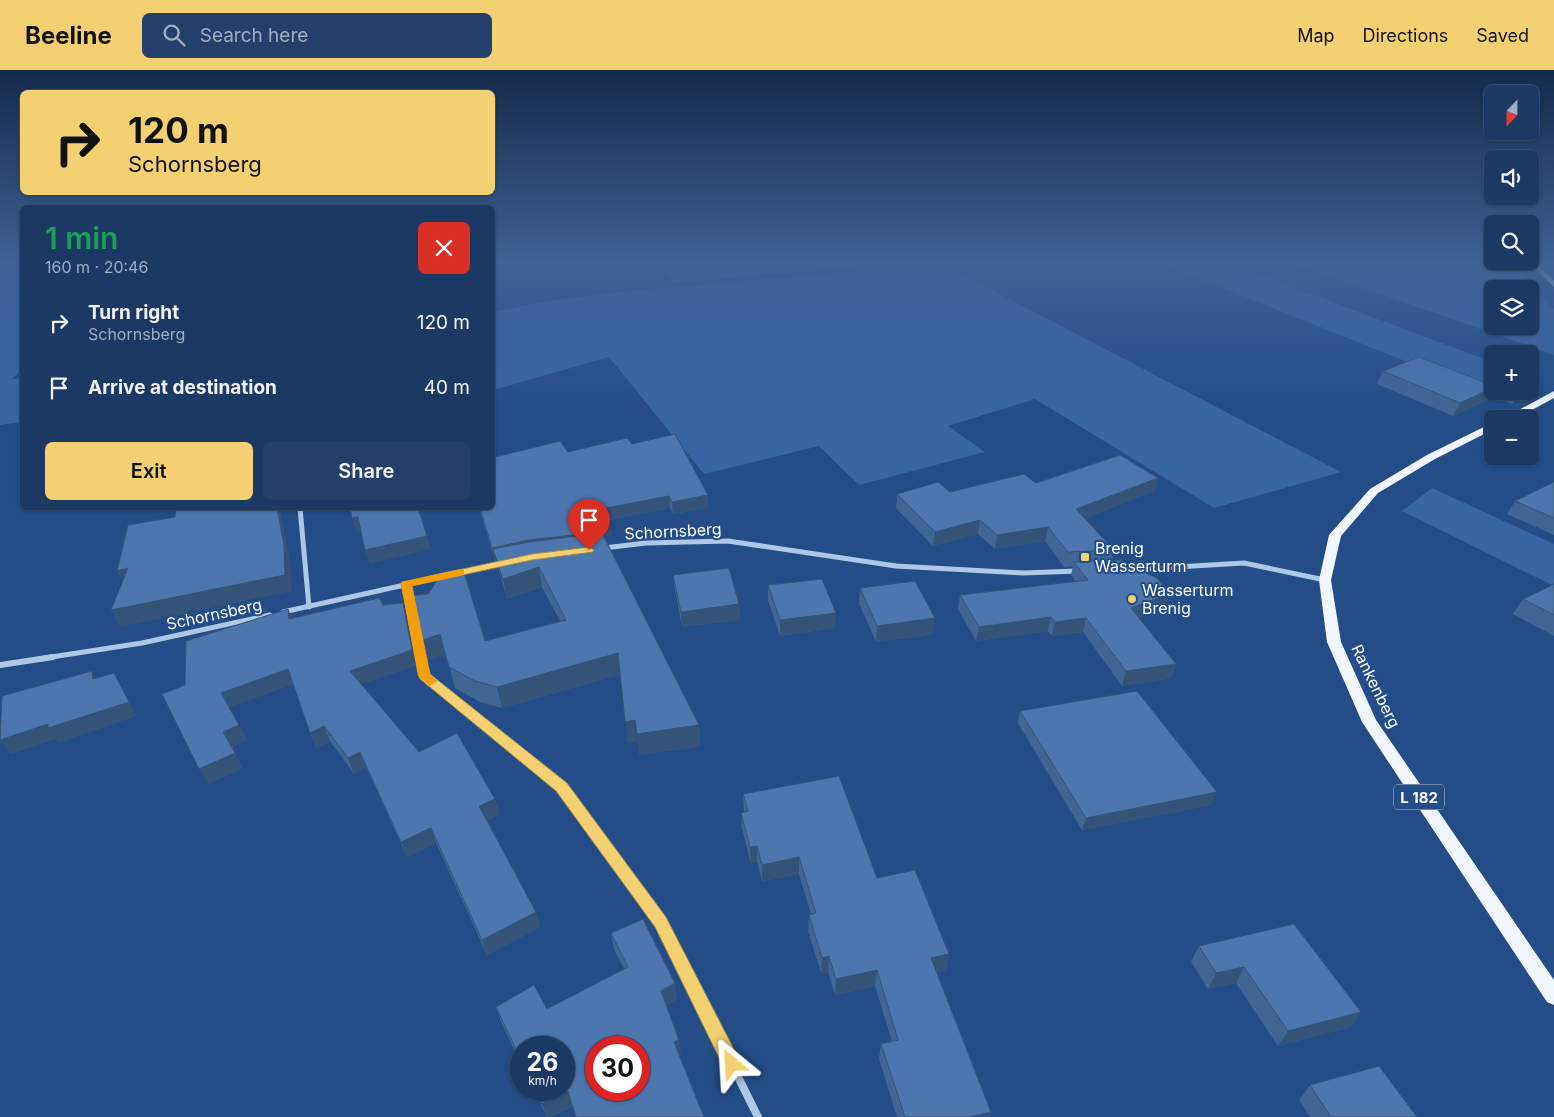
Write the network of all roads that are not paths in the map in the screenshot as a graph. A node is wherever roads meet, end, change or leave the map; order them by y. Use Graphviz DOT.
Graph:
graph roads {
  1 [pos="1554,394"];
  2 [pos="1524,410"];
  3 [pos="1484,430"];
  4 [pos="300,510"];
  5 [pos="598,549"];
  6 [pos="513,561"];
  7 [pos="1118,570"];
  8 [pos="1081,571"];
  9 [pos="1325,580"];
  10 [pos="406,584"];
  11 [pos="309,606"];
  12 [pos="0,666"];
  13 [pos="1554,996"];
  14 [pos="758,1117"];
  1 -- 2 [label="main road"];
  3 -- 9 [label="main road, Rankenberg / L 182"];
  4 -- 11 [label="street"];
  5 -- 8 [label="street, Schornsberg"];
  6 -- 10 [label="street, Schornsberg"];
  7 -- 9 [label="street"];
  9 -- 13 [label="main road, Rankenberg / L 182"];
  10 -- 11 [label="street, Schornsberg"];
  10 -- 14 [label="street"];
  11 -- 12 [label="street, Schornsberg"];
}
